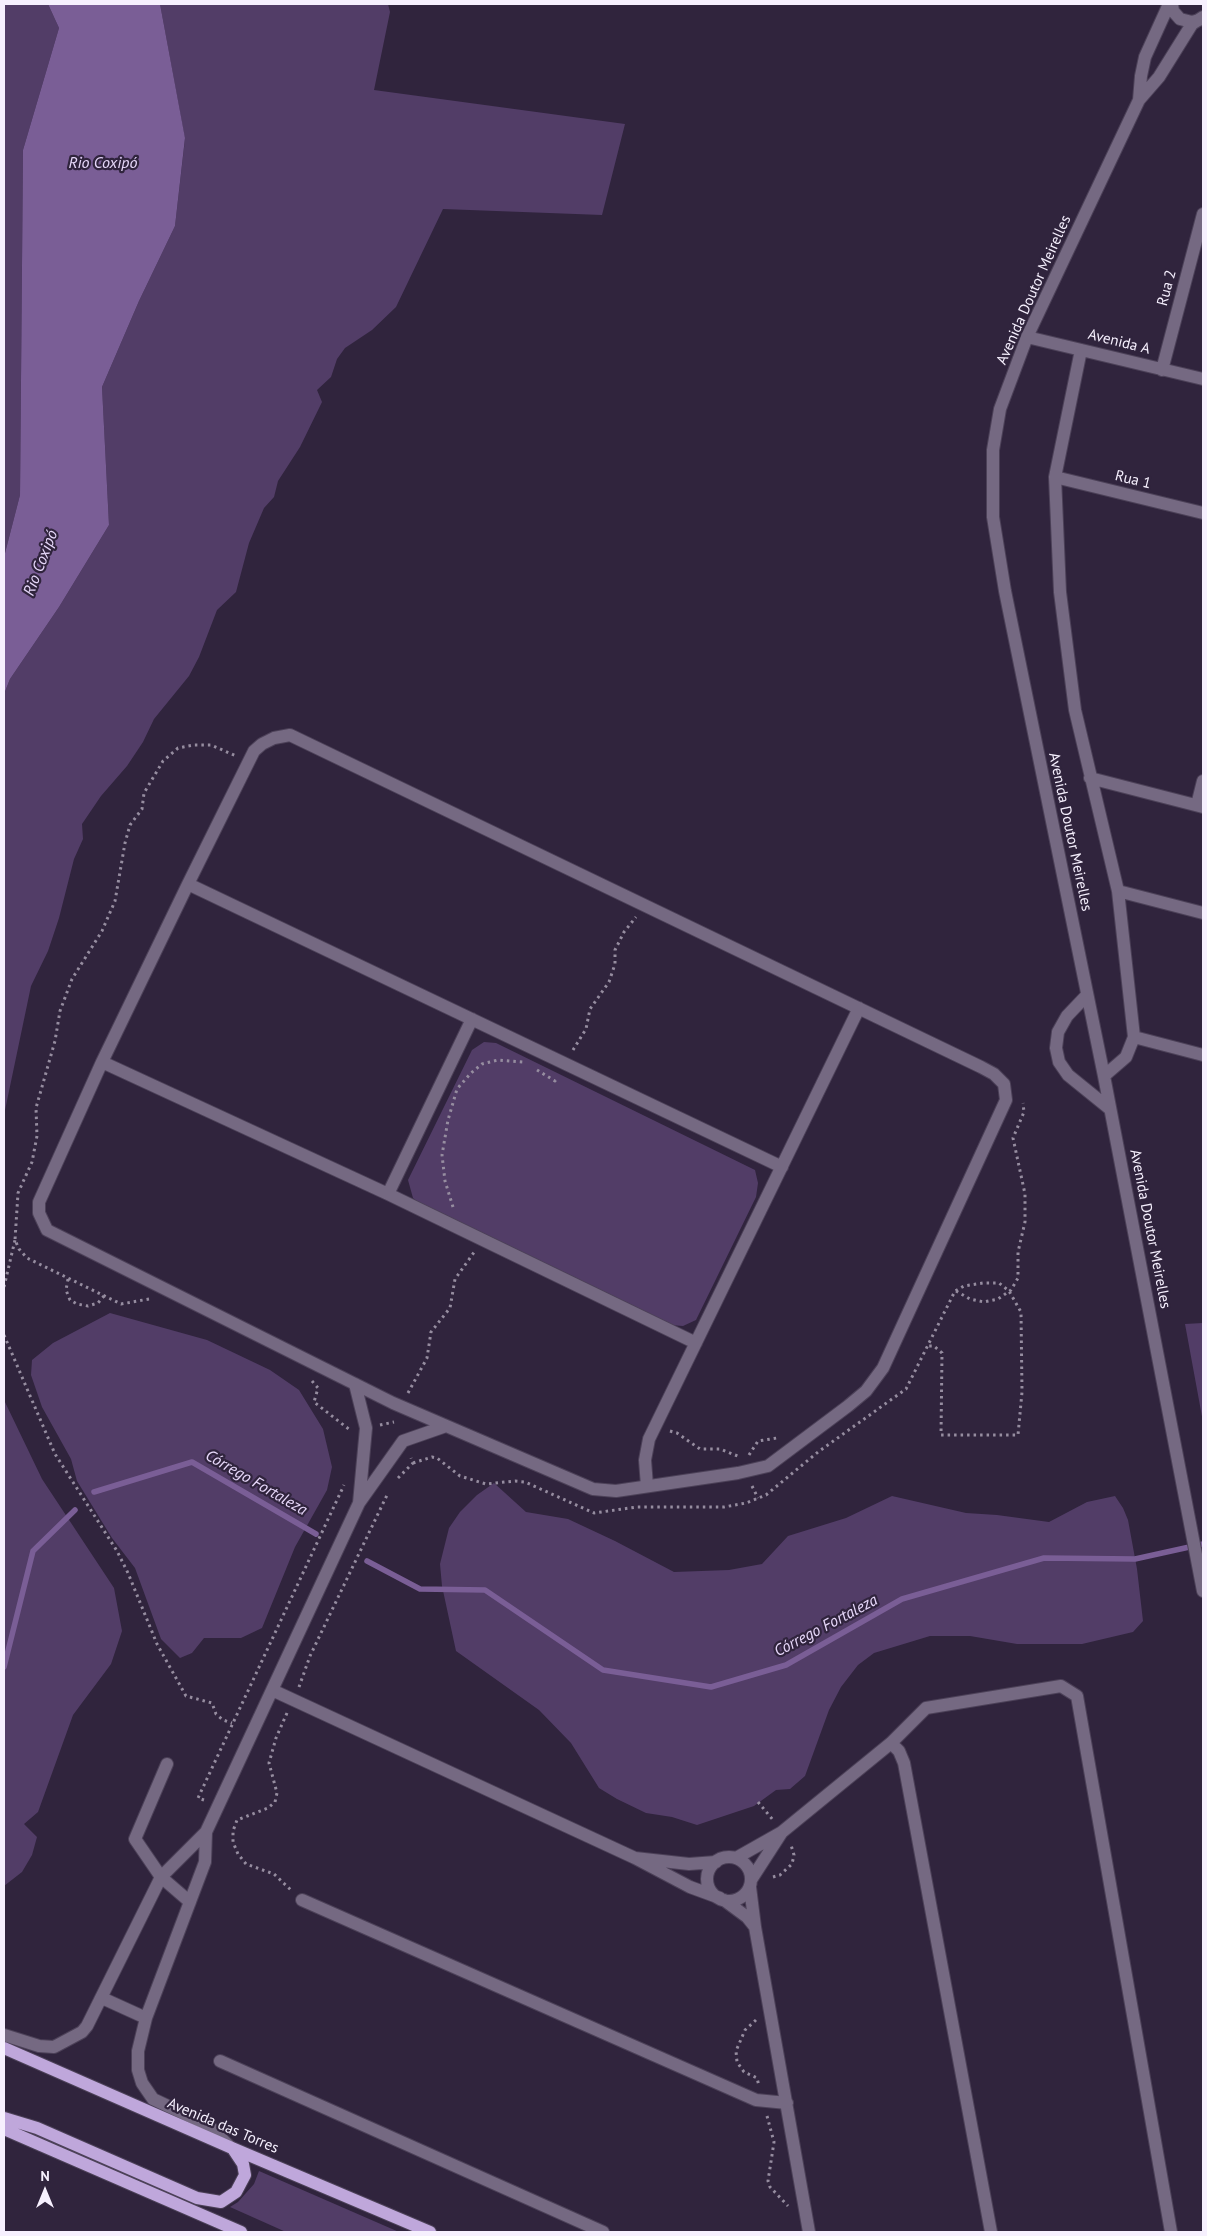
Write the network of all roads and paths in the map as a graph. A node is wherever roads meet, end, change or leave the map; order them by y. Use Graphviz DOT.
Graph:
graph roads {
  1 [pos="1170,4"];
  2 [pos="1201,19"];
  3 [pos="1139,100"];
  4 [pos="1203,214"];
  5 [pos="1027,337"];
  6 [pos="1081,350"];
  7 [pos="1162,370"];
  8 [pos="1203,380"];
  9 [pos="1055,477"];
  10 [pos="1203,513"];
  11 [pos="248,761"];
  12 [pos="1090,778"];
  13 [pos="1203,781"];
  14 [pos="1200,806"];
  15 [pos="188,884"];
  16 [pos="1118,891"];
  17 [pos="644,904"];
  18 [pos="1203,913"];
  19 [pos="1087,995"];
  20 [pos="860,1008"];
  21 [pos="472,1019"];
  22 [pos="1134,1038"];
  23 [pos="1203,1055"];
  24 [pos="102,1062"];
  25 [pos="527,1063"];
  26 [pos="565,1064"];
  27 [pos="534,1068"];
  28 [pos="1104,1076"];
  29 [pos="1022,1094"];
  30 [pos="1110,1109"];
  31 [pos="782,1168"];
  32 [pos="388,1194"];
  33 [pos="455,1210"];
  34 [pos="481,1239"];
  35 [pos="15,1240"];
  36 [pos="68,1279"];
  37 [pos="4,1287"];
  38 [pos="955,1291"];
  39 [pos="104,1296"];
  40 [pos="155,1298"];
  41 [pos="4,1335"];
  42 [pos="696,1343"];
  43 [pos="306,1378"];
  44 [pos="356,1384"];
  45 [pos="402,1406"];
  46 [pos="656,1424"];
  47 [pos="446,1426"];
  48 [pos="366,1428"];
  49 [pos="351,1431"];
  50 [pos="352,1437"];
  51 [pos="403,1440"];
  52 [pos="747,1460"];
  53 [pos="346,1479"];
  54 [pos="393,1482"];
  55 [pos="647,1486"];
  56 [pos="389,1491"];
  57 [pos="359,1503"];
  58 [pos="1203,1591"];
  59 [pos="272,1690"];
  60 [pos="293,1700"];
  61 [pos="232,1723"];
  62 [pos="891,1743"];
  63 [pos="167,1764"];
  64 [pos="758,1802"];
  65 [pos="218,1807"];
  66 [pos="242,1818"];
  67 [pos="206,1832"];
  68 [pos="782,1832"];
  69 [pos="635,1858"];
  70 [pos="736,1858"];
  71 [pos="716,1862"];
  72 [pos="161,1877"];
  73 [pos="771,1877"];
  74 [pos="750,1883"];
  75 [pos="722,1899"];
  76 [pos="302,1900"];
  77 [pos="190,1902"];
  78 [pos="755,1927"];
  79 [pos="102,1998"];
  80 [pos="754,2012"];
  81 [pos="146,2018"];
  82 [pos="4,2035"];
  83 [pos="4,2048"];
  84 [pos="220,2061"];
  85 [pos="763,2102"];
  86 [pos="787,2103"];
  87 [pos="4,2118"];
  88 [pos="4,2129"];
  89 [pos="232,2148"];
  90 [pos="789,2208"];
  91 [pos="241,2232"];
  92 [pos="430,2232"];
  93 [pos="604,2232"];
  94 [pos="809,2232"];
  95 [pos="991,2232"];
  96 [pos="1171,2232"];
  1 -- 2 [label="street"];
  1 -- 3 [label="street, Avenida Doutor Meirelles"];
  2 -- 3 [label="street, Avenida Doutor Meirelles"];
  3 -- 5 [label="street, Avenida Doutor Meirelles"];
  4 -- 7 [label="street, Rua 2"];
  5 -- 6 [label="street, Avenida A"];
  5 -- 19 [label="street, Avenida Doutor Meirelles"];
  6 -- 7 [label="street, Avenida A"];
  6 -- 9 [label="street"];
  7 -- 8 [label="street, Avenida A"];
  9 -- 10 [label="street, Rua 1"];
  9 -- 12 [label="street"];
  11 -- 15 [label="street"];
  11 -- 17 [label="street"];
  11 -- 35 [label="path"];
  12 -- 14 [label="street"];
  12 -- 16 [label="street"];
  13 -- 14 [label="street"];
  15 -- 21 [label="street"];
  15 -- 24 [label="street"];
  16 -- 18 [label="street"];
  16 -- 22 [label="street"];
  17 -- 20 [label="street"];
  17 -- 26 [label="path"];
  19 -- 28 [label="street, Avenida Doutor Meirelles"];
  19 -- 30 [label="street"];
  20 -- 31 [label="street"];
  20 -- 55 [label="street"];
  21 -- 26 [label="street"];
  21 -- 32 [label="street"];
  22 -- 23 [label="street"];
  22 -- 28 [label="street"];
  24 -- 32 [label="street"];
  24 -- 44 [label="street"];
  25 -- 33 [label="path"];
  26 -- 27 [label="path"];
  26 -- 31 [label="street"];
  28 -- 30 [label="street, Avenida Doutor Meirelles"];
  29 -- 38 [label="path"];
  30 -- 58 [label="street, Avenida Doutor Meirelles"];
  31 -- 42 [label="street"];
  32 -- 34 [label="street"];
  34 -- 42 [label="street"];
  34 -- 45 [label="path"];
  35 -- 36 [label="path"];
  35 -- 37 [label="path"];
  36 -- 39 [label="path"];
  36 -- 39 [label="path"];
  39 -- 40 [label="path"];
  41 -- 61 [label="path"];
  42 -- 46 [label="street"];
  43 -- 49 [label="path"];
  44 -- 45 [label="street"];
  44 -- 48 [label="street"];
  45 -- 47 [label="street"];
  45 -- 48 [label="path"];
  46 -- 52 [label="path"];
  46 -- 55 [label="street"];
  47 -- 51 [label="street"];
  47 -- 55 [label="street"];
  48 -- 49 [label="path"];
  48 -- 57 [label="street"];
  49 -- 50 [label="path"];
  51 -- 54 [label="path"];
  51 -- 57 [label="street"];
  53 -- 61 [label="path"];
  56 -- 60 [label="path"];
  57 -- 59 [label="street"];
  59 -- 60 [label="street"];
  59 -- 65 [label="street"];
  60 -- 66 [label="path"];
  60 -- 69 [label="street"];
  61 -- 65 [label="path"];
  62 -- 68 [label="street"];
  62 -- 95 [label="street"];
  62 -- 96 [label="street"];
  63 -- 72 [label="street"];
  64 -- 68 [label="path"];
  65 -- 66 [label="path"];
  65 -- 67 [label="street"];
  66 -- 76 [label="path"];
  67 -- 72 [label="street"];
  67 -- 77 [label="street"];
  68 -- 70 [label="street"];
  68 -- 73 [label="path"];
  68 -- 74 [label="street"];
  69 -- 71 [label="street"];
  69 -- 75 [label="street"];
  70 -- 71 [label="street"];
  70 -- 74 [label="street"];
  71 -- 75 [label="street"];
  72 -- 77 [label="street"];
  72 -- 79 [label="street"];
  74 -- 75 [label="street"];
  74 -- 78 [label="street"];
  75 -- 78 [label="street"];
  76 -- 85 [label="street"];
  77 -- 81 [label="street"];
  78 -- 86 [label="street"];
  79 -- 81 [label="street"];
  79 -- 82 [label="street"];
  80 -- 85 [label="path"];
  81 -- 89 [label="street"];
  83 -- 89 [label="main road, Avenida das Torres"];
  84 -- 93 [label="street"];
  85 -- 86 [label="street"];
  85 -- 90 [label="path"];
  86 -- 94 [label="street"];
  87 -- 89 [label="main road"];
  88 -- 91 [label="main road"];
  89 -- 92 [label="main road, Avenida das Torres"];
}
